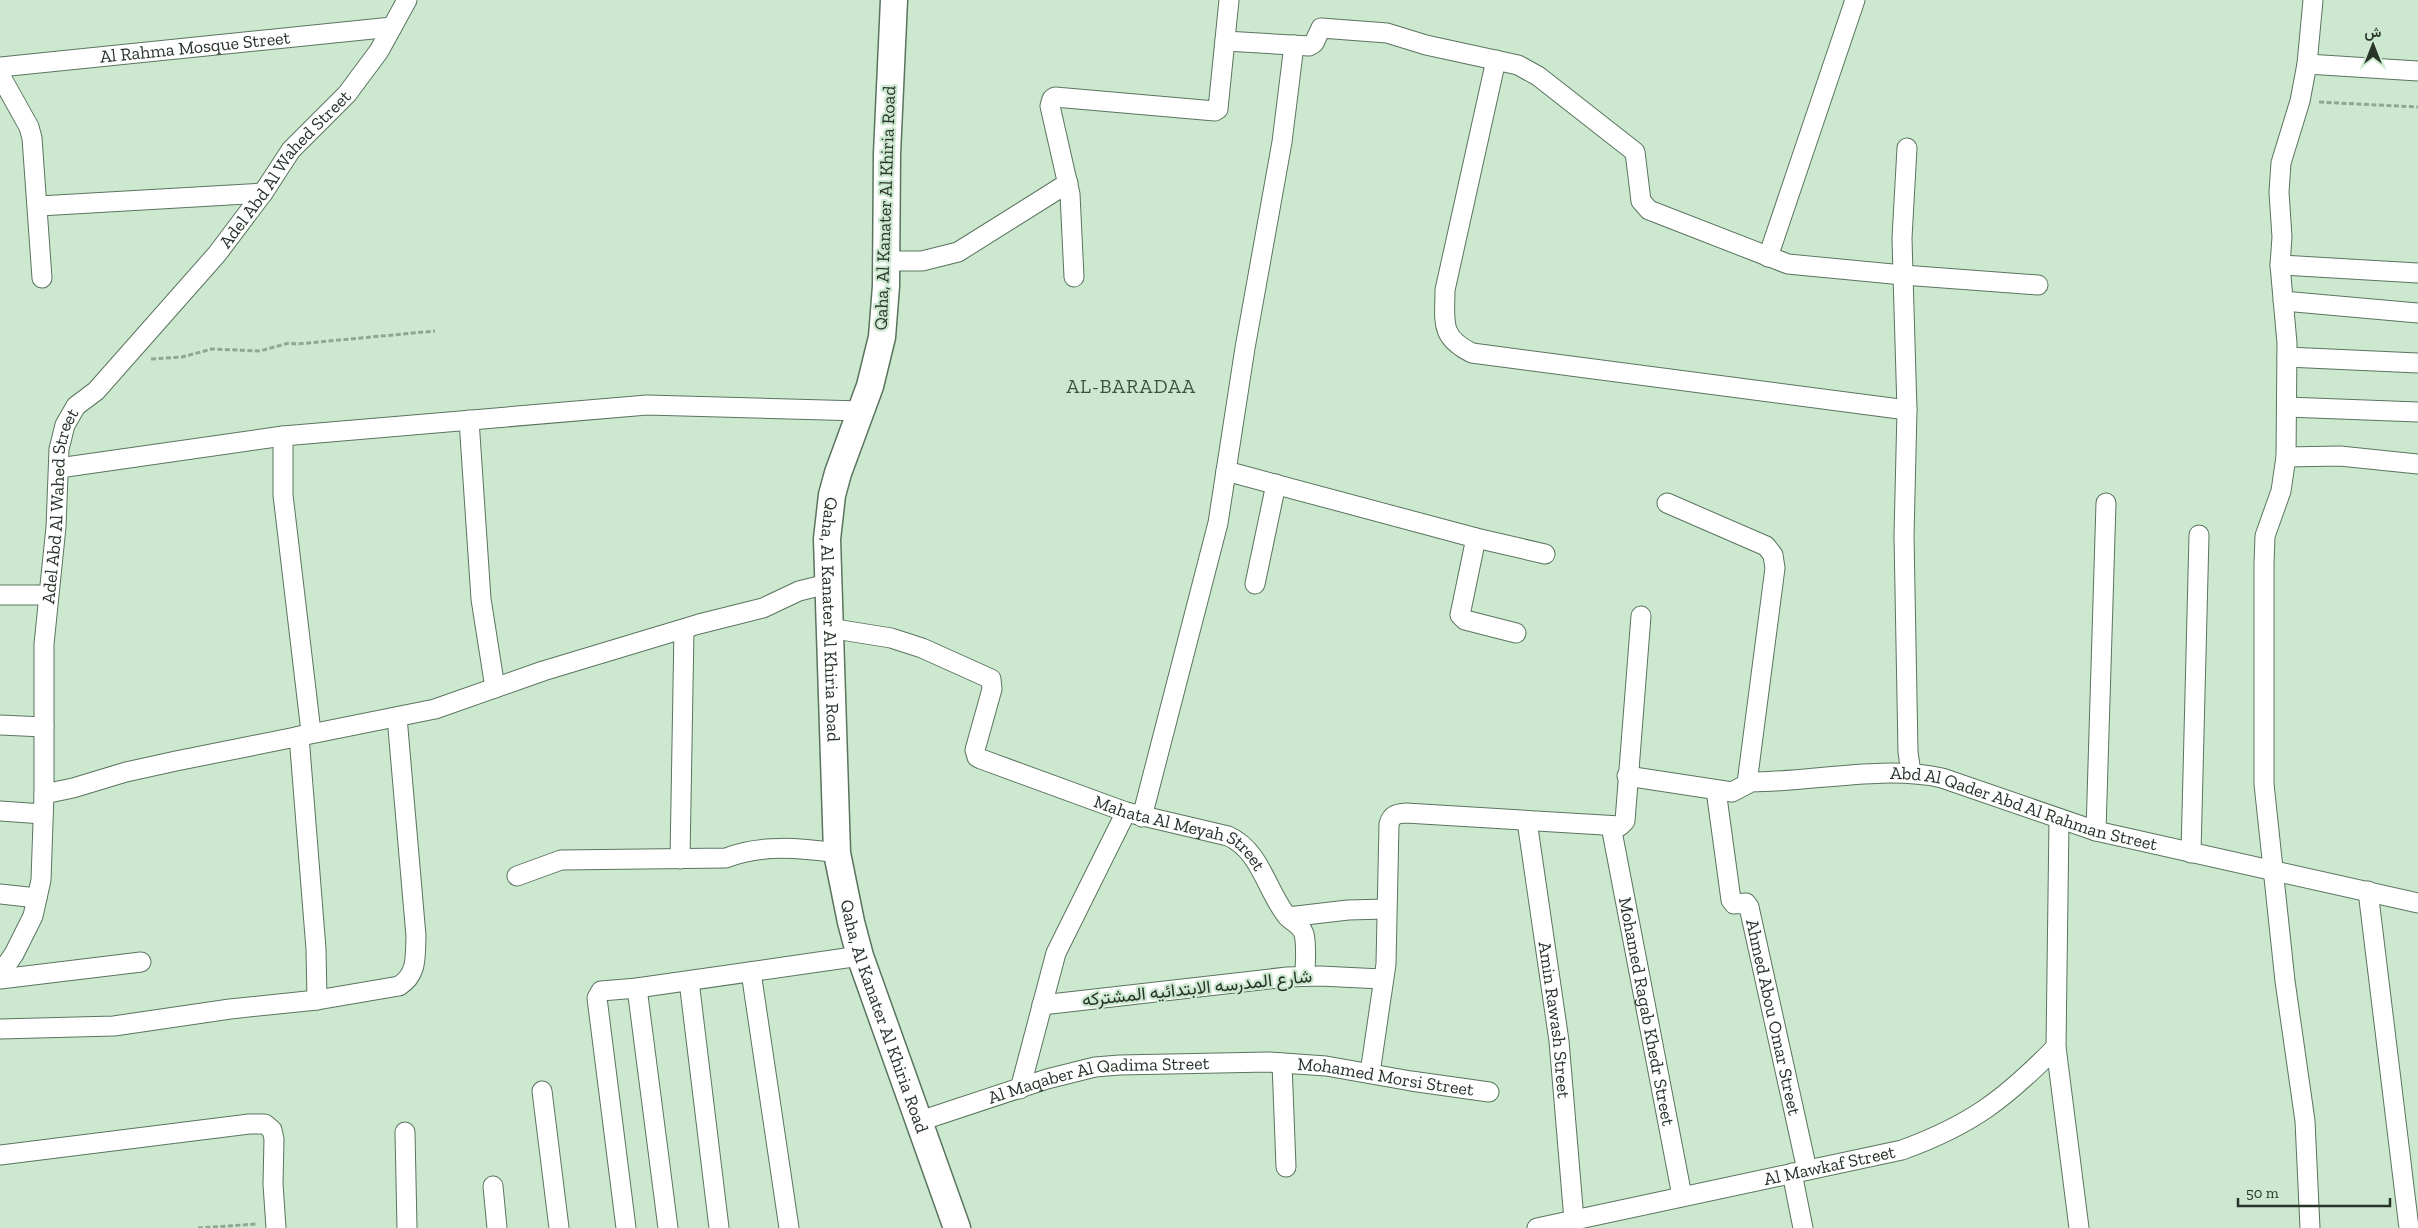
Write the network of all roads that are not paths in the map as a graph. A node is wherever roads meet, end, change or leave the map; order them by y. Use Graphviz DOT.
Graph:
graph roads {
  1 [pos="406,0"];
  2 [pos="894,0"];
  3 [pos="1229,0"];
  4 [pos="1855,0"];
  5 [pos="2314,0"];
  6 [pos="392,27"];
  7 [pos="1225,41"];
  8 [pos="1294,45"];
  9 [pos="1496,60"];
  10 [pos="2308,64"];
  11 [pos="0,67"];
  12 [pos="2418,71"];
  13 [pos="0,75"];
  14 [pos="1906,148"];
  15 [pos="1068,183"];
  16 [pos="263,193"];
  17 [pos="38,206"];
  18 [pos="1768,257"];
  19 [pos="886,261"];
  20 [pos="2280,265"];
  21 [pos="2418,273"];
  22 [pos="1903,275"];
  23 [pos="1074,277"];
  24 [pos="42,278"];
  25 [pos="2038,285"];
  26 [pos="2284,301"];
  27 [pos="2418,313"];
  28 [pos="2287,357"];
  29 [pos="2418,363"];
  30 [pos="2287,407"];
  31 [pos="1907,410"];
  32 [pos="861,411"];
  33 [pos="2418,412"];
  34 [pos="469,420"];
  35 [pos="283,436"];
  36 [pos="2286,457"];
  37 [pos="2418,464"];
  38 [pos="59,468"];
  39 [pos="1226,470"];
  40 [pos="1276,484"];
  41 [pos="1667,503"];
  42 [pos="2106,503"];
  43 [pos="2199,535"];
  44 [pos="1476,538"];
  45 [pos="1545,554"];
  46 [pos="827,584"];
  47 [pos="1255,584"];
  48 [pos="0,595"];
  49 [pos="47,595"];
  50 [pos="1641,616"];
  51 [pos="829,628"];
  52 [pos="684,629"];
  53 [pos="1516,633"];
  54 [pos="495,688"];
  55 [pos="397,717"];
  56 [pos="0,725"];
  57 [pos="44,727"];
  58 [pos="305,734"];
  59 [pos="1911,773"];
  60 [pos="1628,776"];
  61 [pos="1747,783"];
  62 [pos="1716,790"];
  63 [pos="44,794"];
  64 [pos="0,811"];
  65 [pos="43,814"];
  66 [pos="1134,814"];
  67 [pos="2059,820"];
  68 [pos="1527,821"];
  69 [pos="1611,826"];
  70 [pos="2096,831"];
  71 [pos="837,853"];
  72 [pos="2190,853"];
  73 [pos="680,859"];
  74 [pos="2274,870"];
  75 [pos="518,876"];
  76 [pos="2368,892"];
  77 [pos="0,894"];
  78 [pos="37,898"];
  79 [pos="2418,903"];
  80 [pos="1386,909"];
  81 [pos="1288,917"];
  82 [pos="860,956"];
  83 [pos="141,962"];
  84 [pos="751,972"];
  85 [pos="0,974"];
  86 [pos="1305,976"];
  87 [pos="1382,979"];
  88 [pos="689,980"];
  89 [pos="637,988"];
  90 [pos="317,1000"];
  91 [pos="1042,1004"];
  92 [pos="0,1029"];
  93 [pos="2056,1047"];
  94 [pos="1282,1063"];
  95 [pos="1370,1073"];
  96 [pos="1020,1089"];
  97 [pos="542,1091"];
  98 [pos="1489,1092"];
  99 [pos="920,1121"];
  100 [pos="405,1132"];
  101 [pos="0,1155"];
  102 [pos="1286,1167"];
  103 [pos="1800,1172"];
  104 [pos="493,1186"];
  105 [pos="1682,1196"];
  106 [pos="1574,1220"];
  107 [pos="276,1225"];
  108 [pos="407,1228"];
  109 [pos="497,1228"];
  110 [pos="559,1228"];
  111 [pos="626,1228"];
  112 [pos="668,1228"];
  113 [pos="719,1228"];
  114 [pos="789,1228"];
  115 [pos="957,1228"];
  116 [pos="1536,1228"];
  117 [pos="1803,1228"];
  118 [pos="2079,1228"];
  119 [pos="2310,1228"];
  120 [pos="2409,1228"];
  1 -- 6 [label="street, Adel Abd Al Wahed Street"];
  2 -- 19 [label="street, Qaha, Al Kanater Al Khiria Road"];
  3 -- 7 [label="street"];
  4 -- 18 [label="street"];
  5 -- 10 [label="street"];
  6 -- 11 [label="street, Al Rahma Mosque Street"];
  6 -- 16 [label="street, Adel Abd Al Wahed Street"];
  7 -- 8 [label="street"];
  7 -- 15 [label="street"];
  8 -- 9 [label="street"];
  8 -- 39 [label="street"];
  9 -- 18 [label="street"];
  9 -- 31 [label="street"];
  10 -- 12 [label="street"];
  10 -- 20 [label="street"];
  13 -- 17 [label="street"];
  14 -- 22 [label="street"];
  15 -- 19 [label="street"];
  15 -- 23 [label="street"];
  16 -- 17 [label="street"];
  16 -- 38 [label="street, Adel Abd Al Wahed Street"];
  17 -- 24 [label="street"];
  18 -- 22 [label="street"];
  19 -- 32 [label="street, Qaha, Al Kanater Al Khiria Road"];
  20 -- 21 [label="street"];
  20 -- 26 [label="street"];
  22 -- 25 [label="street"];
  22 -- 31 [label="street"];
  26 -- 27 [label="street"];
  26 -- 28 [label="street"];
  28 -- 29 [label="street"];
  28 -- 30 [label="street"];
  30 -- 33 [label="street"];
  30 -- 36 [label="street"];
  31 -- 59 [label="street"];
  32 -- 34 [label="street"];
  32 -- 46 [label="street, Qaha, Al Kanater Al Khiria Road"];
  34 -- 35 [label="street"];
  34 -- 54 [label="street"];
  35 -- 38 [label="street"];
  35 -- 58 [label="street"];
  36 -- 37 [label="street"];
  36 -- 74 [label="street"];
  38 -- 49 [label="street, Adel Abd Al Wahed Street"];
  39 -- 40 [label="street"];
  39 -- 66 [label="street"];
  40 -- 44 [label="street"];
  40 -- 47 [label="street"];
  41 -- 61 [label="street"];
  42 -- 70 [label="street"];
  43 -- 72 [label="street"];
  44 -- 45 [label="street"];
  44 -- 53 [label="street"];
  46 -- 51 [label="street, Qaha, Al Kanater Al Khiria Road"];
  46 -- 52 [label="street"];
  48 -- 49 [label="street"];
  49 -- 57 [label="street, Adel Abd Al Wahed Street"];
  50 -- 60 [label="street"];
  51 -- 66 [label="street, Mahata Al Meyah Street"];
  51 -- 71 [label="street, Qaha, Al Kanater Al Khiria Road"];
  52 -- 54 [label="street"];
  52 -- 73 [label="street"];
  54 -- 55 [label="street"];
  55 -- 58 [label="street"];
  55 -- 90 [label="street"];
  56 -- 57 [label="street"];
  57 -- 63 [label="street, Adel Abd Al Wahed Street"];
  58 -- 63 [label="street"];
  58 -- 90 [label="street"];
  59 -- 61 [label="street, Abd Al Qader Abd Al Rahman Street"];
  59 -- 67 [label="street, Abd Al Qader Abd Al Rahman Street"];
  60 -- 62 [label="street, Abd Al Qader Abd Al Rahman Street"];
  60 -- 69 [label="street"];
  61 -- 62 [label="street, Abd Al Qader Abd Al Rahman Street"];
  62 -- 103 [label="street, Ahmed Abou Omar Street"];
  63 -- 65 [label="street, Adel Abd Al Wahed Street"];
  64 -- 65 [label="street"];
  65 -- 78 [label="street, Adel Abd Al Wahed Street"];
  66 -- 81 [label="street, Mahata Al Meyah Street"];
  66 -- 91 [label="street"];
  67 -- 70 [label="street, Abd Al Qader Abd Al Rahman Street"];
  67 -- 93 [label="street"];
  68 -- 69 [label="street"];
  68 -- 80 [label="street"];
  68 -- 106 [label="street, Amin Rawash Street"];
  69 -- 105 [label="street, Mohamed Ragab Khedr Street"];
  70 -- 72 [label="street, Abd Al Qader Abd Al Rahman Street"];
  71 -- 73 [label="street"];
  71 -- 82 [label="street, Qaha, Al Kanater Al Khiria Road"];
  72 -- 74 [label="street, Abd Al Qader Abd Al Rahman Street"];
  73 -- 75 [label="street"];
  74 -- 76 [label="street, Abd Al Qader Abd Al Rahman Street"];
  74 -- 119 [label="street"];
  76 -- 79 [label="street, Abd Al Qader Abd Al Rahman Street"];
  76 -- 120 [label="street"];
  77 -- 78 [label="street"];
  78 -- 85 [label="street, Adel Abd Al Wahed Street"];
  80 -- 81 [label="street"];
  80 -- 87 [label="street"];
  81 -- 86 [label="street, Mahata Al Meyah Street"];
  82 -- 84 [label="street"];
  82 -- 99 [label="street, Qaha, Al Kanater Al Khiria Road"];
  83 -- 85 [label="street"];
  84 -- 88 [label="street"];
  84 -- 114 [label="street"];
  86 -- 87 [label="street, شارع المدرسه الابتدائيه المشتركه"];
  86 -- 91 [label="street, شارع المدرسه الابتدائيه المشتركه"];
  87 -- 95 [label="street"];
  88 -- 89 [label="street"];
  88 -- 113 [label="street"];
  89 -- 111 [label="street"];
  89 -- 112 [label="street"];
  90 -- 92 [label="street"];
  91 -- 96 [label="street"];
  93 -- 103 [label="street, Al Mawkaf Street"];
  93 -- 118 [label="street"];
  94 -- 95 [label="street, Mohamed Morsi Street"];
  94 -- 96 [label="street, Al Maqaber Al Qadima Street"];
  94 -- 102 [label="street"];
  95 -- 98 [label="street, Mohamed Morsi Street"];
  96 -- 99 [label="street, Al Maqaber Al Qadima Street"];
  97 -- 110 [label="street"];
  99 -- 115 [label="street, Qaha, Al Kanater Al Khiria Road"];
  100 -- 108 [label="street"];
  101 -- 107 [label="street"];
  103 -- 105 [label="street, Al Mawkaf Street"];
  103 -- 117 [label="street"];
  104 -- 109 [label="street"];
  105 -- 106 [label="street, Al Mawkaf Street"];
  106 -- 116 [label="street"];
}
